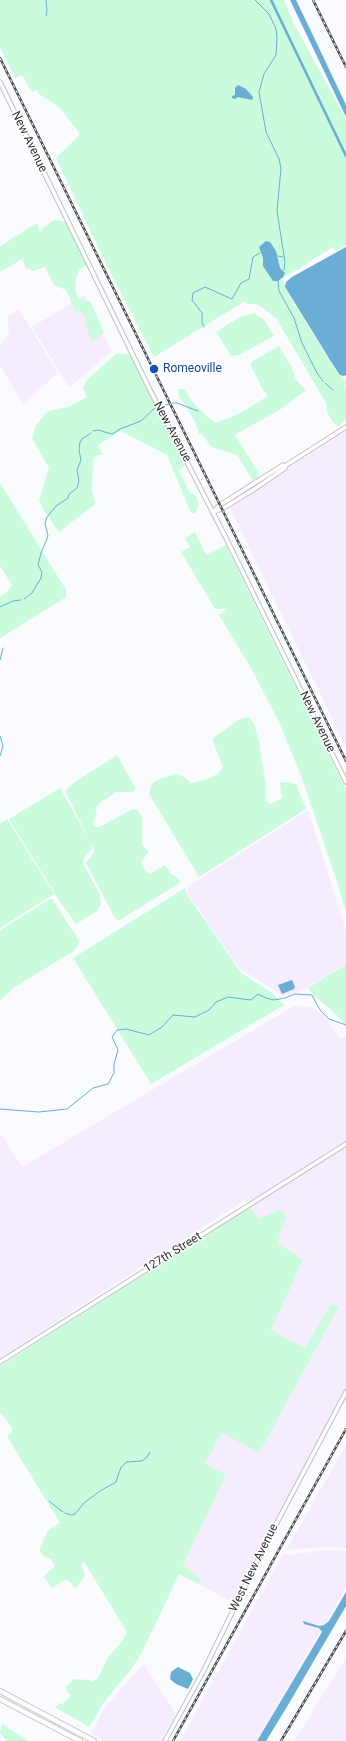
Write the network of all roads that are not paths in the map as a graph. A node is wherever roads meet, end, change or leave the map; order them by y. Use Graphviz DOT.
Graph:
graph roads {
  1 [pos="0,82"];
  2 [pos="346,427"];
  3 [pos="213,512"];
  4 [pos="346,782"];
  5 [pos="346,1144"];
  6 [pos="0,1362"];
  7 [pos="345,1393"];
  8 [pos="0,1691"];
  9 [pos="0,1699"];
  10 [pos="80,1741"];
  11 [pos="94,1741"];
  12 [pos="165,1741"];
  1 -- 3 [label="main road, New Avenue"];
  2 -- 3 [label="main road"];
  3 -- 4 [label="main road, New Avenue"];
  5 -- 6 [label="main road, 127th Street"];
  7 -- 12 [label="main road, West New Avenue"];
  8 -- 11 [label="highway"];
  9 -- 10 [label="highway"];
}
